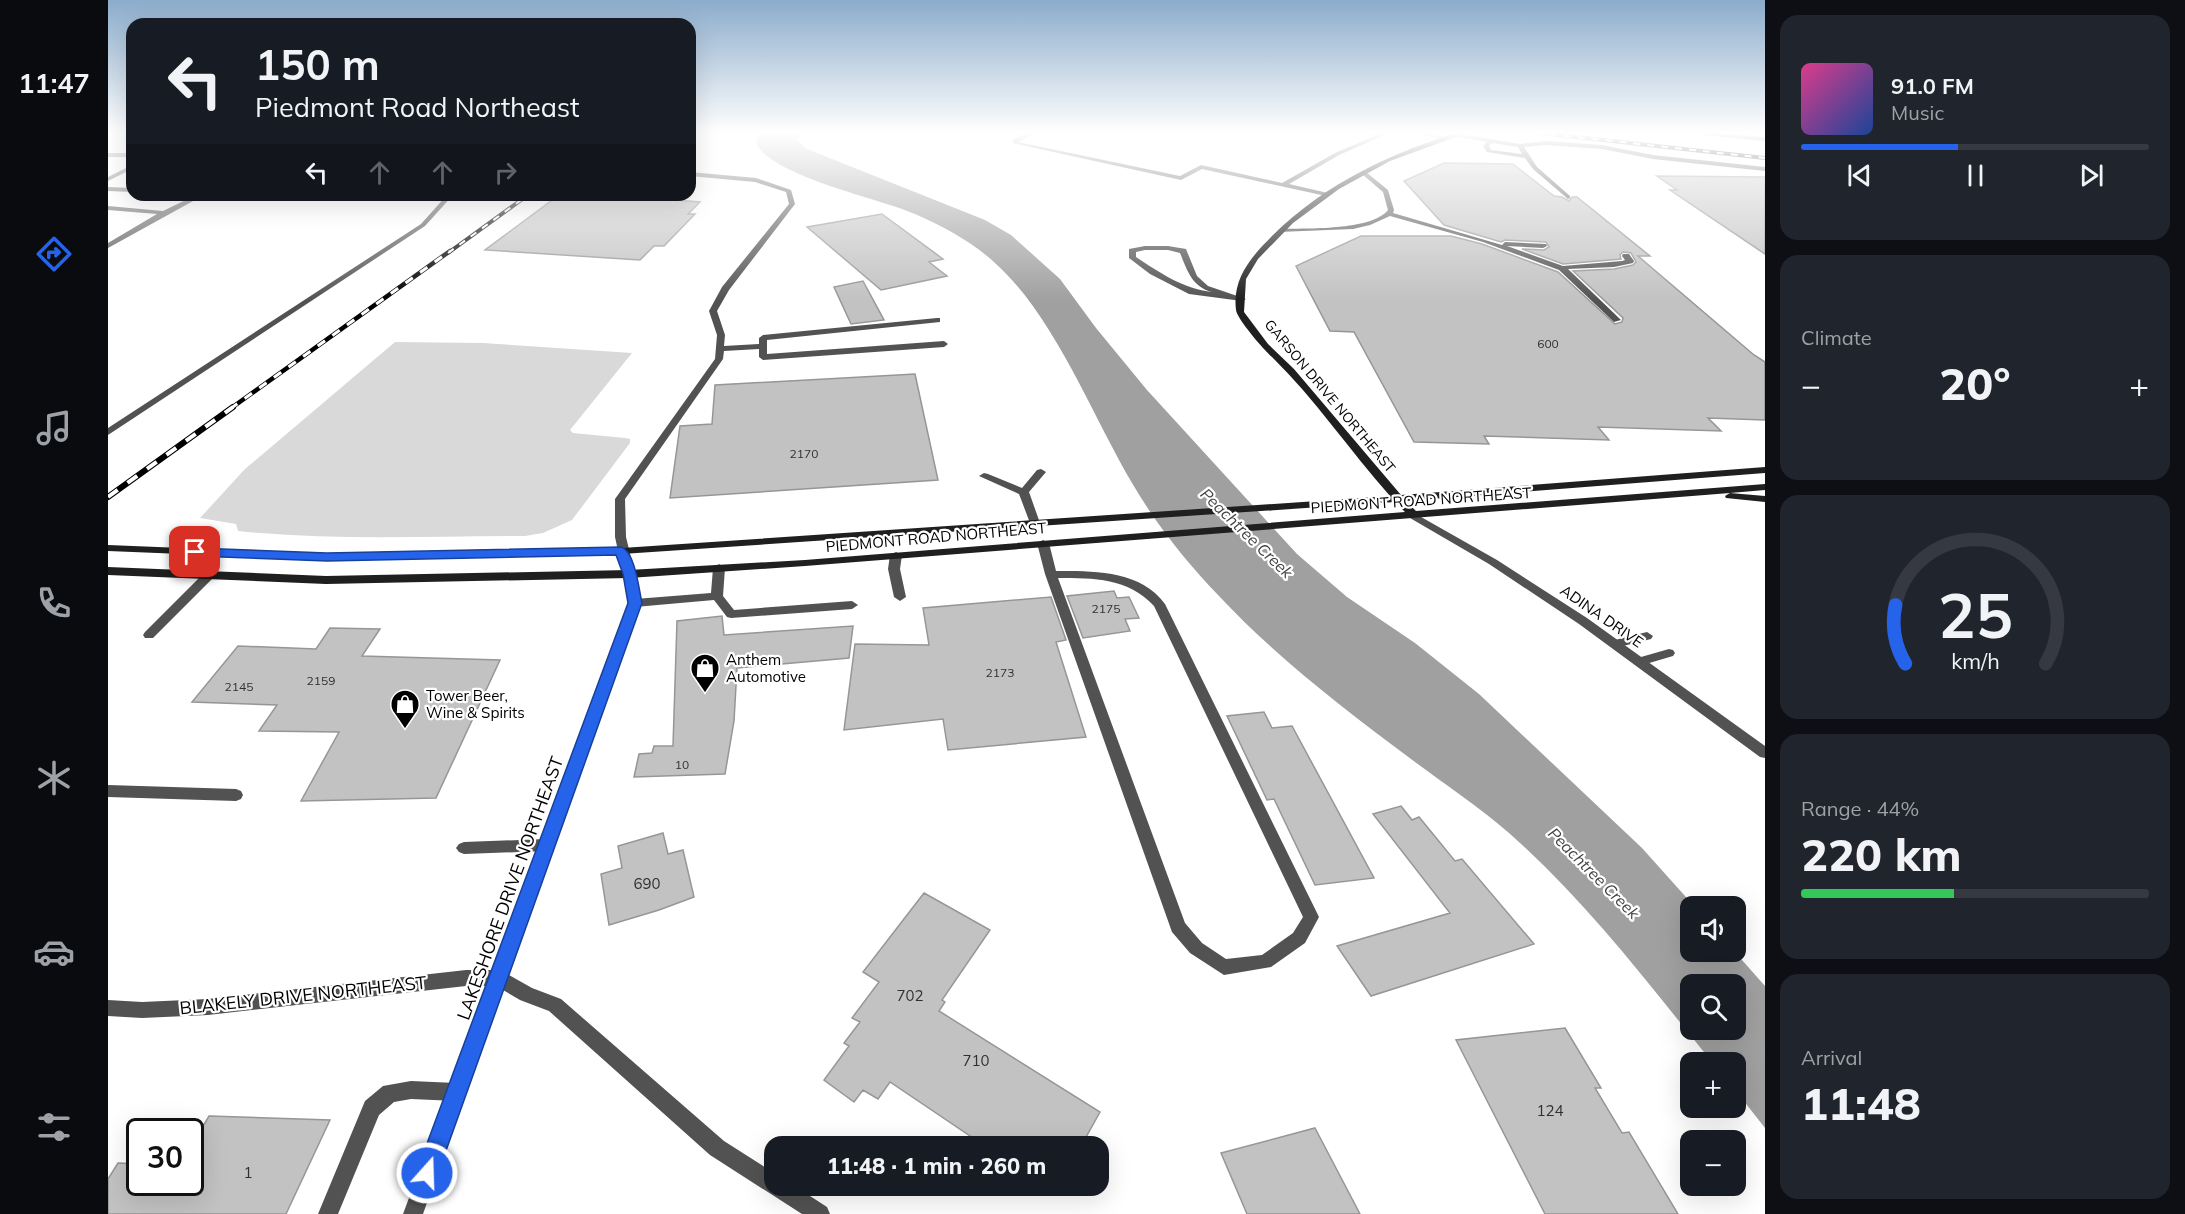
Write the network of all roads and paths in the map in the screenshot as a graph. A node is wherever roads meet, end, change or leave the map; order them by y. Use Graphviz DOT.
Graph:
graph roads {
  1 [pos="779,188"];
  2 [pos="1296,188"];
  3 [pos="1337,188"];
  4 [pos="1381,188"];
  5 [pos="1558,188"];
  6 [pos="108,189"];
  7 [pos="126,189"];
  8 [pos="1326,194"];
  9 [pos="1568,197"];
  10 [pos="187,201"];
  11 [pos="445,201"];
  12 [pos="108,208"];
  13 [pos="164,213"];
  14 [pos="1389,214"];
  15 [pos="1280,231"];
  16 [pos="1489,243"];
  17 [pos="108,246"];
  18 [pos="1543,246"];
  19 [pos="1626,256"];
  20 [pos="1562,268"];
  21 [pos="1242,299"];
  22 [pos="937,320"];
  23 [pos="1617,320"];
  24 [pos="944,344"];
  25 [pos="763,346"];
  26 [pos="720,349"];
  27 [pos="108,432"];
  28 [pos="1765,470"];
  29 [pos="1041,472"];
  30 [pos="984,476"];
  31 [pos="1765,487"];
  32 [pos="1024,492"];
  33 [pos="1699,493"];
  34 [pos="1398,498"];
  35 [pos="1765,499"];
  36 [pos="1414,516"];
  37 [pos="1035,523"];
  38 [pos="1043,543"];
  39 [pos="108,548"];
  40 [pos="621,551"];
  41 [pos="896,555"];
  42 [pos="719,568"];
  43 [pos="108,571"];
  44 [pos="629,574"];
  45 [pos="1051,574"];
  46 [pos="209,575"];
  47 [pos="717,597"];
  48 [pos="900,597"];
  49 [pos="635,603"];
  50 [pos="852,605"];
  51 [pos="149,634"];
  52 [pos="1647,636"];
  53 [pos="1615,644"];
  54 [pos="1669,652"];
  55 [pos="1640,662"];
  56 [pos="1765,753"];
  57 [pos="108,791"];
  58 [pos="236,795"];
  59 [pos="546,845"];
  60 [pos="464,848"];
  61 [pos="498,978"];
  62 [pos="108,1008"];
  63 [pos="456,1092"];
  64 [pos="764,1178"];
  65 [pos="792,1196"];
  66 [pos="328,1214"];
  67 [pos="413,1214"];
  68 [pos="820,1214"];
  1 -- 26 [label="street"];
  2 -- 8 [label="street"];
  3 -- 8 [label="main road, GARSON DRIVE NORTHEAST"];
  4 -- 14 [label="street"];
  5 -- 9 [label="street"];
  6 -- 7 [label="street"];
  8 -- 15 [label="main road, GARSON DRIVE NORTHEAST"];
  10 -- 13 [label="street"];
  11 -- 27 [label="street"];
  12 -- 13 [label="street"];
  13 -- 17 [label="street"];
  14 -- 15 [label="street"];
  14 -- 16 [label="street"];
  15 -- 21 [label="main road, GARSON DRIVE NORTHEAST"];
  16 -- 18 [label="street"];
  16 -- 20 [label="street"];
  19 -- 20 [label="street"];
  20 -- 23 [label="street"];
  21 -- 21 [label="street"];
  21 -- 34 [label="main road, GARSON DRIVE NORTHEAST"];
  22 -- 25 [label="street"];
  24 -- 25 [label="street"];
  25 -- 26 [label="street"];
  26 -- 40 [label="street"];
  28 -- 34 [label="main road, PIEDMONT ROAD NORTHEAST"];
  29 -- 32 [label="street"];
  30 -- 32 [label="street"];
  31 -- 33 [label="main road, PIEDMONT ROAD NORTHEAST"];
  32 -- 37 [label="street"];
  33 -- 35 [label="main road"];
  33 -- 36 [label="main road, PIEDMONT ROAD NORTHEAST"];
  34 -- 36 [label="main road, GARSON DRIVE NORTHEAST"];
  34 -- 37 [label="main road, PIEDMONT ROAD NORTHEAST"];
  36 -- 38 [label="main road, PIEDMONT ROAD NORTHEAST"];
  36 -- 53 [label="street, ADINA DRIVE"];
  37 -- 40 [label="main road, PIEDMONT ROAD NORTHEAST"];
  38 -- 41 [label="main road, PIEDMONT ROAD NORTHEAST"];
  38 -- 45 [label="street"];
  39 -- 40 [label="main road, PIEDMONT ROAD NORTHEAST"];
  40 -- 44 [label="street"];
  41 -- 42 [label="main road, PIEDMONT ROAD NORTHEAST"];
  41 -- 48 [label="street"];
  42 -- 44 [label="main road, PIEDMONT ROAD NORTHEAST"];
  42 -- 47 [label="street"];
  43 -- 46 [label="main road, PIEDMONT ROAD NORTHEAST"];
  44 -- 46 [label="main road, PIEDMONT ROAD NORTHEAST"];
  44 -- 49 [label="street"];
  45 -- 45 [label="street"];
  46 -- 51 [label="street"];
  47 -- 49 [label="street"];
  47 -- 50 [label="street"];
  49 -- 59 [label="street, LAKESHORE DRIVE NORTHEAST"];
  52 -- 53 [label="street"];
  53 -- 55 [label="street, ADINA DRIVE"];
  54 -- 55 [label="street"];
  55 -- 56 [label="street, ADINA DRIVE"];
  57 -- 58 [label="street"];
  59 -- 60 [label="street"];
  59 -- 61 [label="street, LAKESHORE DRIVE NORTHEAST"];
  61 -- 62 [label="street, BLAKELY DRIVE NORTHEAST"];
  61 -- 63 [label="street, LAKESHORE DRIVE NORTHEAST"];
  61 -- 64 [label="street"];
  63 -- 66 [label="street"];
  63 -- 67 [label="street, LAKESHORE DRIVE NORTHEAST"];
  65 -- 68 [label="street"];
}
